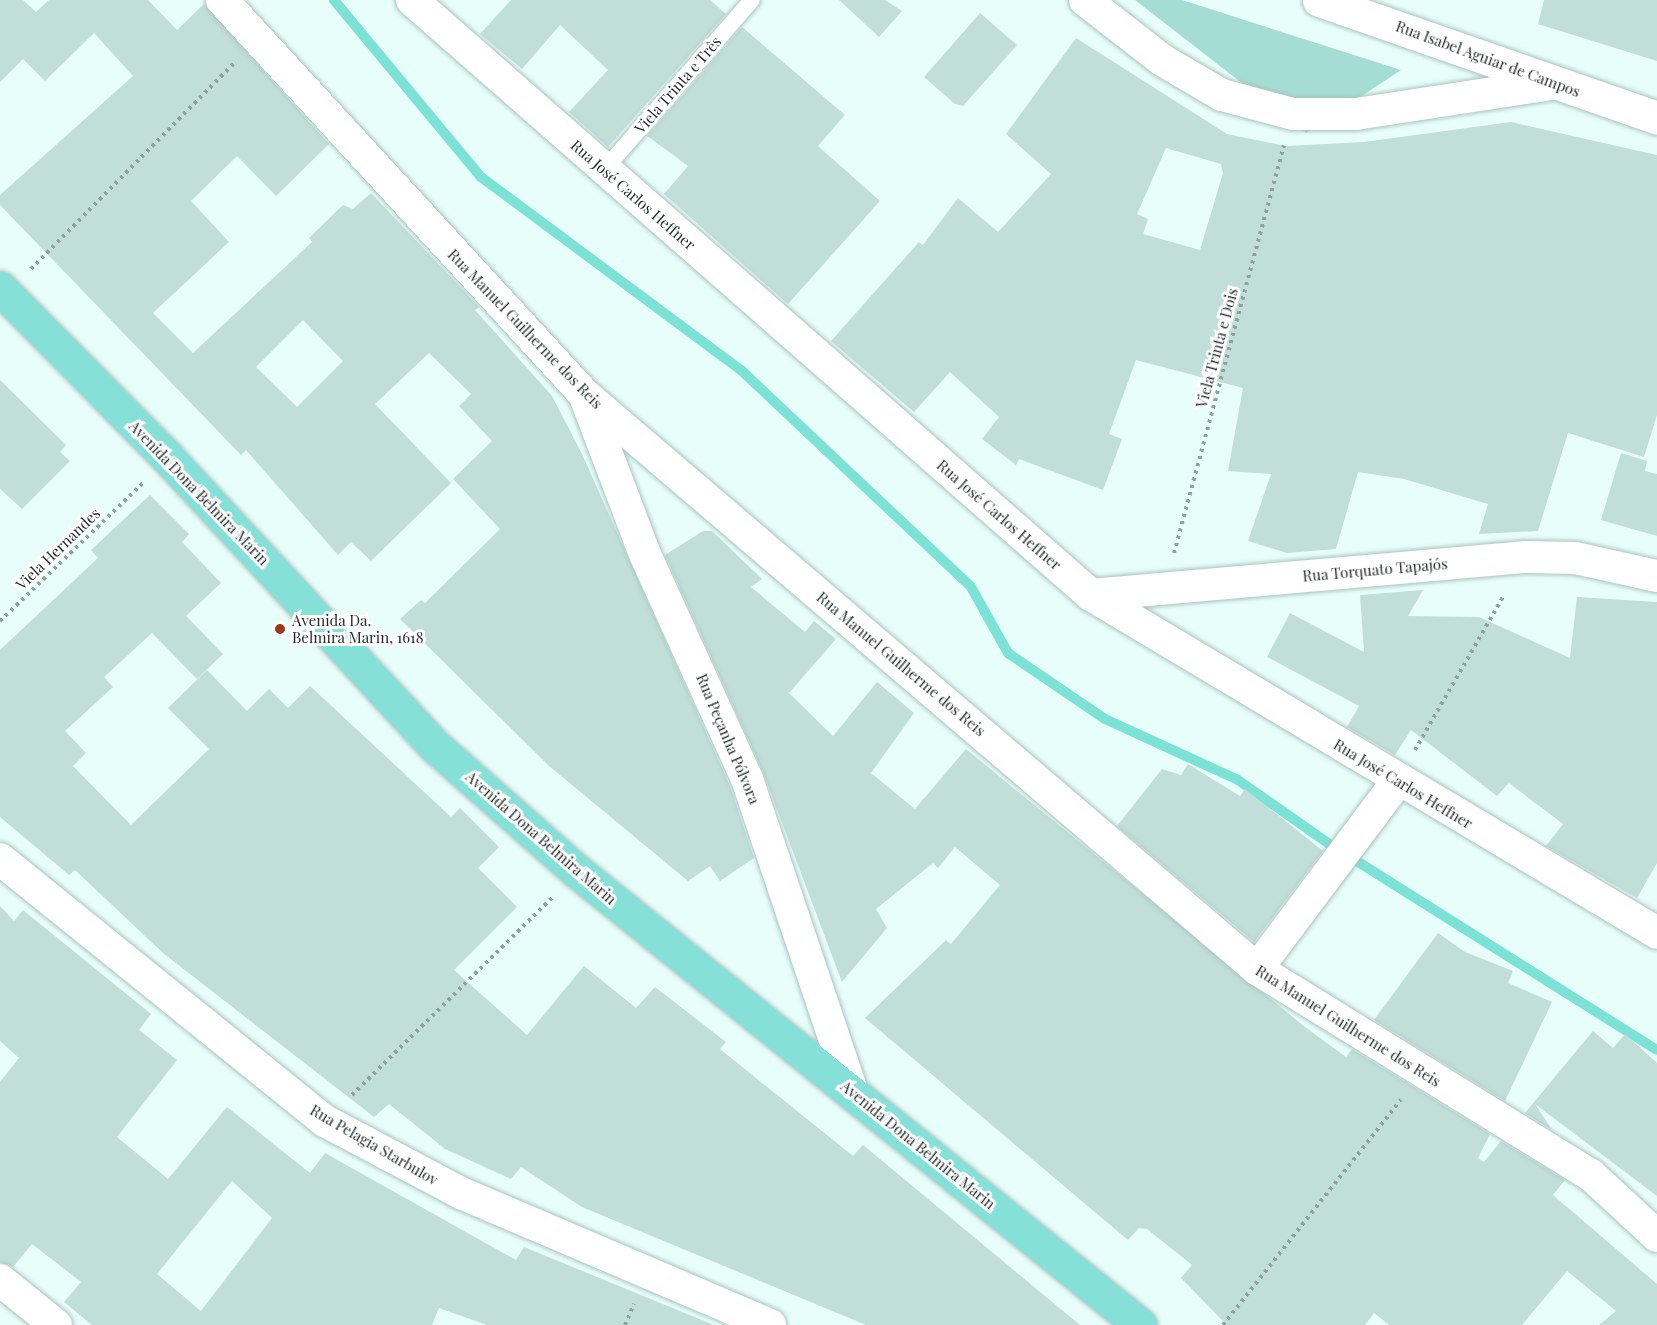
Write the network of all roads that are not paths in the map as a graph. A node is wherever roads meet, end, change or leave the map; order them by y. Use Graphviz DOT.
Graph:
graph roads {
  1 [pos="222,0"];
  2 [pos="412,0"];
  3 [pos="752,0"];
  4 [pos="1085,0"];
  5 [pos="1319,0"];
  6 [pos="1552,84"];
  7 [pos="1657,118"];
  8 [pos="604,170"];
  9 [pos="4,298"];
  10 [pos="585,395"];
  11 [pos="1657,576"];
  12 [pos="1090,595"];
  13 [pos="1397,782"];
  14 [pos="0,859"];
  15 [pos="1657,933"];
  16 [pos="1257,969"];
  17 [pos="852,1091"];
  18 [pos="1657,1236"];
  19 [pos="0,1280"];
  20 [pos="56,1325"];
  21 [pos="770,1325"];
  22 [pos="1140,1325"];
  1 -- 10 [label="street, Rua Manuel Guilherme dos Reis"];
  2 -- 8 [label="street, Rua José Carlos Heffner"];
  3 -- 8 [label="lane, Viela Trinta e Três"];
  4 -- 6 [label="street"];
  5 -- 6 [label="street, Rua Isabel Aguiar de Campos"];
  6 -- 7 [label="street, Rua Isabel Aguiar de Campos"];
  8 -- 12 [label="street, Rua José Carlos Heffner"];
  9 -- 17 [label="main road, Avenida Dona Belmira Marin"];
  10 -- 16 [label="street, Rua Manuel Guilherme dos Reis"];
  10 -- 17 [label="street, Rua Peçanha Pólvora"];
  11 -- 12 [label="street, Rua Torquato Tapajós"];
  12 -- 13 [label="street, Rua José Carlos Heffner"];
  13 -- 15 [label="street, Rua José Carlos Heffner"];
  13 -- 16 [label="street"];
  14 -- 21 [label="street, Rua Pelagia Starbulov"];
  16 -- 18 [label="street, Rua Manuel Guilherme dos Reis"];
  17 -- 22 [label="main road, Avenida Dona Belmira Marin"];
  19 -- 20 [label="street"];
}
